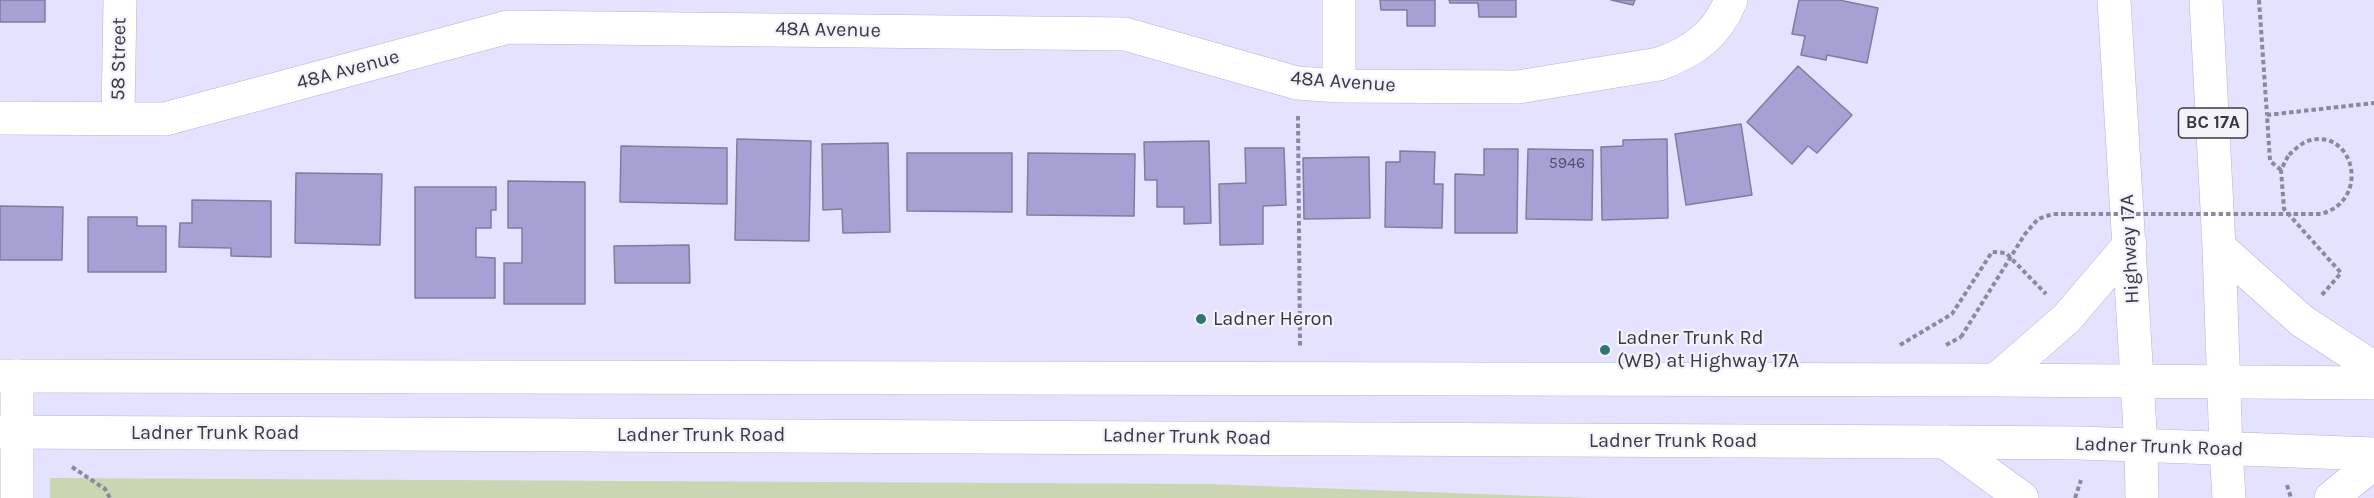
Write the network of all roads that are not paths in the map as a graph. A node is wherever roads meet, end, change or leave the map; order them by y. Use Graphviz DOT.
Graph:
graph roads {
  1 [pos="120,0"];
  2 [pos="1339,0"];
  3 [pos="1731,0"];
  4 [pos="2114,0"];
  5 [pos="2205,0"];
  6 [pos="1339,86"];
  7 [pos="118,117"];
  8 [pos="0,118"];
  9 [pos="2130,244"];
  10 [pos="2219,246"];
  11 [pos="2374,369"];
  12 [pos="8,376"];
  13 [pos="1996,380"];
  14 [pos="2138,381"];
  15 [pos="2223,382"];
  16 [pos="2374,383"];
  17 [pos="9,432"];
  18 [pos="1945,442"];
  19 [pos="2141,446"];
  20 [pos="2226,449"];
  21 [pos="2374,454"];
  22 [pos="2374,463"];
  23 [pos="17,498"];
  24 [pos="2022,498"];
  25 [pos="2142,498"];
  26 [pos="2229,498"];
  27 [pos="2331,498"];
  1 -- 7 [label="main road, 58 Street"];
  2 -- 6 [label="main road"];
  3 -- 6 [label="main road, 48A Avenue"];
  4 -- 9 [label="main road, Highway 17A"];
  5 -- 10 [label="main road, BC 17A"];
  6 -- 7 [label="main road, 48A Avenue"];
  7 -- 8 [label="main road, 48A Avenue"];
  9 -- 13 [label="main road"];
  9 -- 14 [label="main road, Highway 17A"];
  10 -- 11 [label="main road"];
  10 -- 15 [label="main road, BC 17A"];
  12 -- 13 [label="main road"];
  12 -- 17 [label="main road"];
  13 -- 14 [label="main road"];
  14 -- 15 [label="main road"];
  14 -- 19 [label="main road, Highway 17A"];
  15 -- 16 [label="main road"];
  15 -- 20 [label="main road, BC 17A"];
  17 -- 18 [label="main road, Ladner Trunk Road"];
  17 -- 23 [label="main road"];
  18 -- 19 [label="main road, Ladner Trunk Road"];
  18 -- 24 [label="main road"];
  19 -- 20 [label="main road, Ladner Trunk Road"];
  19 -- 25 [label="main road, Highway 17A"];
  20 -- 21 [label="main road, Ladner Trunk Road"];
  20 -- 26 [label="main road, BC 17A"];
  22 -- 27 [label="main road"];
}
